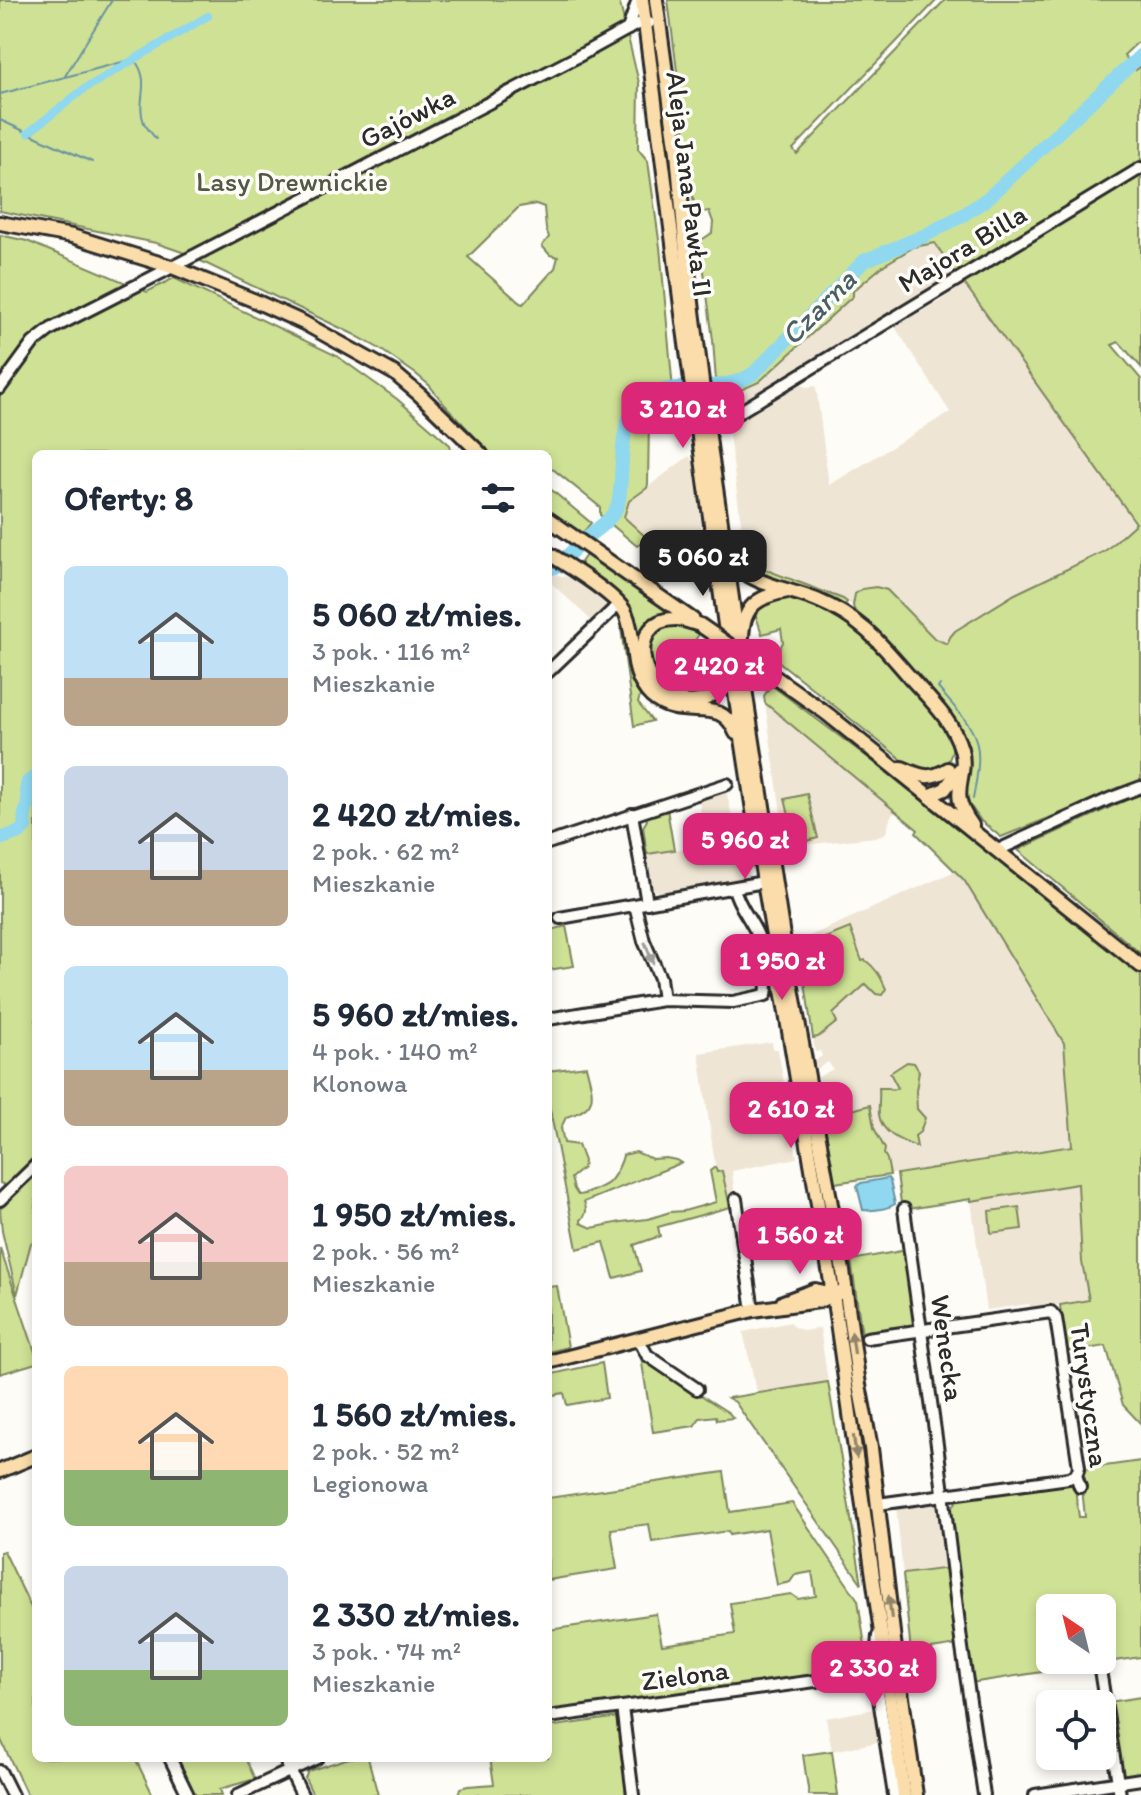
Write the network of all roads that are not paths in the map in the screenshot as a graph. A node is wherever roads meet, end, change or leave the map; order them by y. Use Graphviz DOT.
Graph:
graph roads {
  1 [pos="640,0"];
  2 [pos="656,0"];
  3 [pos="645,22"];
  4 [pos="623,32"];
  5 [pos="661,37"];
  6 [pos="648,50"];
  7 [pos="1141,168"];
  8 [pos="0,223"];
  9 [pos="172,267"];
  10 [pos="696,372"];
  11 [pos="0,388"];
  12 [pos="699,397"];
  13 [pos="707,422"];
  14 [pos="476,450"];
  15 [pos="552,522"];
  16 [pos="726,549"];
  17 [pos="552,556"];
  18 [pos="788,591"];
  19 [pos="619,604"];
  20 [pos="700,625"];
  21 [pos="729,654"];
  22 [pos="742,667"];
  23 [pos="552,668"];
  24 [pos="744,755"];
  25 [pos="885,760"];
  26 [pos="954,769"];
  27 [pos="727,784"];
  28 [pos="1141,787"];
  29 [pos="929,796"];
  30 [pos="632,814"];
  31 [pos="983,838"];
  32 [pos="552,842"];
  33 [pos="998,850"];
  34 [pos="764,882"];
  35 [pos="734,888"];
  36 [pos="647,903"];
  37 [pos="635,905"];
  38 [pos="560,918"];
  39 [pos="1141,966"];
  40 [pos="663,1000"];
  41 [pos="552,1018"];
  42 [pos="32,1169"];
  43 [pos="736,1199"];
  44 [pos="0,1200"];
  45 [pos="904,1209"];
  46 [pos="840,1292"];
  47 [pos="753,1310"];
  48 [pos="921,1329"];
  49 [pos="867,1338"];
  50 [pos="639,1340"];
  51 [pos="552,1361"];
  52 [pos="697,1389"];
  53 [pos="32,1458"];
  54 [pos="0,1471"];
  55 [pos="1076,1475"];
  56 [pos="1080,1487"];
  57 [pos="943,1494"];
  58 [pos="878,1504"];
  59 [pos="879,1618"];
  60 [pos="875,1673"];
  61 [pos="1101,1674"];
  62 [pos="622,1707"];
  63 [pos="552,1716"];
  64 [pos="172,1762"];
  65 [pos="286,1762"];
  66 [pos="309,1762"];
  67 [pos="0,1771"];
  68 [pos="291,1771"];
  69 [pos="1141,1779"];
  70 [pos="1118,1783"];
  71 [pos="12,1795"];
  72 [pos="188,1795"];
  73 [pos="238,1795"];
  74 [pos="302,1795"];
  75 [pos="633,1795"];
  76 [pos="894,1795"];
  77 [pos="904,1795"];
  78 [pos="916,1795"];
  79 [pos="984,1795"];
  80 [pos="1035,1795"];
  81 [pos="1120,1795"];
  1 -- 3 [label="main road, Aleja Jana Pawła II"];
  1 -- 4 [label="street"];
  2 -- 5 [label="main road, Aleja Jana Pawła II"];
  3 -- 4 [label="street, Gajówka"];
  3 -- 5 [label="street"];
  3 -- 6 [label="main road, Aleja Jana Pawła II"];
  4 -- 6 [label="street"];
  4 -- 9 [label="street, Gajówka"];
  5 -- 10 [label="main road, Aleja Jana Pawła II"];
  6 -- 10 [label="main road, Aleja Jana Pawła II"];
  7 -- 13 [label="street, Majora Billa"];
  8 -- 9 [label="main road"];
  9 -- 11 [label="street, Gajówka"];
  9 -- 14 [label="main road"];
  10 -- 12 [label="main road"];
  12 -- 13 [label="main road"];
  12 -- 21 [label="main road"];
  13 -- 16 [label="main road"];
  15 -- 20 [label="main road"];
  16 -- 18 [label="main road"];
  16 -- 22 [label="main road"];
  17 -- 19 [label="main road"];
  18 -- 22 [label="main road"];
  18 -- 26 [label="main road"];
  19 -- 23 [label="street"];
  19 -- 24 [label="main road"];
  20 -- 21 [label="main road"];
  20 -- 25 [label="main road, bridge"];
  21 -- 24 [label="main road"];
  22 -- 46 [label="main road"];
  24 -- 34 [label="main road"];
  25 -- 26 [label="main road"];
  25 -- 29 [label="main road"];
  26 -- 29 [label="main road"];
  26 -- 31 [label="main road"];
  27 -- 30 [label="street"];
  28 -- 33 [label="street"];
  29 -- 31 [label="main road"];
  30 -- 32 [label="street"];
  30 -- 36 [label="street"];
  31 -- 33 [label="main road"];
  33 -- 39 [label="main road"];
  34 -- 35 [label="street"];
  34 -- 46 [label="main road"];
  35 -- 36 [label="street"];
  35 -- 40 [label="street"];
  36 -- 37 [label="street"];
  37 -- 38 [label="street"];
  37 -- 40 [label="street, one-way"];
  40 -- 41 [label="street"];
  42 -- 44 [label="street"];
  43 -- 47 [label="street"];
  45 -- 48 [label="street, Wenecka"];
  46 -- 47 [label="main road"];
  58 -- 46 [label="main road, one-way"];
  46 -- 59 [label="main road, one-way"];
  47 -- 50 [label="main road"];
  48 -- 49 [label="street"];
  48 -- 55 [label="street, Turystyczna"];
  48 -- 57 [label="street, Wenecka"];
  50 -- 51 [label="main road"];
  50 -- 52 [label="street"];
  53 -- 54 [label="main road"];
  55 -- 56 [label="street, Turystyczna"];
  55 -- 57 [label="street"];
  57 -- 58 [label="street"];
  57 -- 79 [label="street, Wenecka"];
  78 -- 58 [label="main road, one-way"];
  59 -- 60 [label="street"];
  59 -- 77 [label="main road"];
  60 -- 62 [label="street, Zielona"];
  60 -- 76 [label="street"];
  61 -- 70 [label="street"];
  62 -- 63 [label="street, Zielona"];
  62 -- 75 [label="street"];
  64 -- 72 [label="street"];
  65 -- 68 [label="street"];
  66 -- 68 [label="street"];
  67 -- 71 [label="street"];
  68 -- 73 [label="street"];
  68 -- 74 [label="street"];
  69 -- 70 [label="street"];
  70 -- 80 [label="street"];
  70 -- 81 [label="street"];
}
